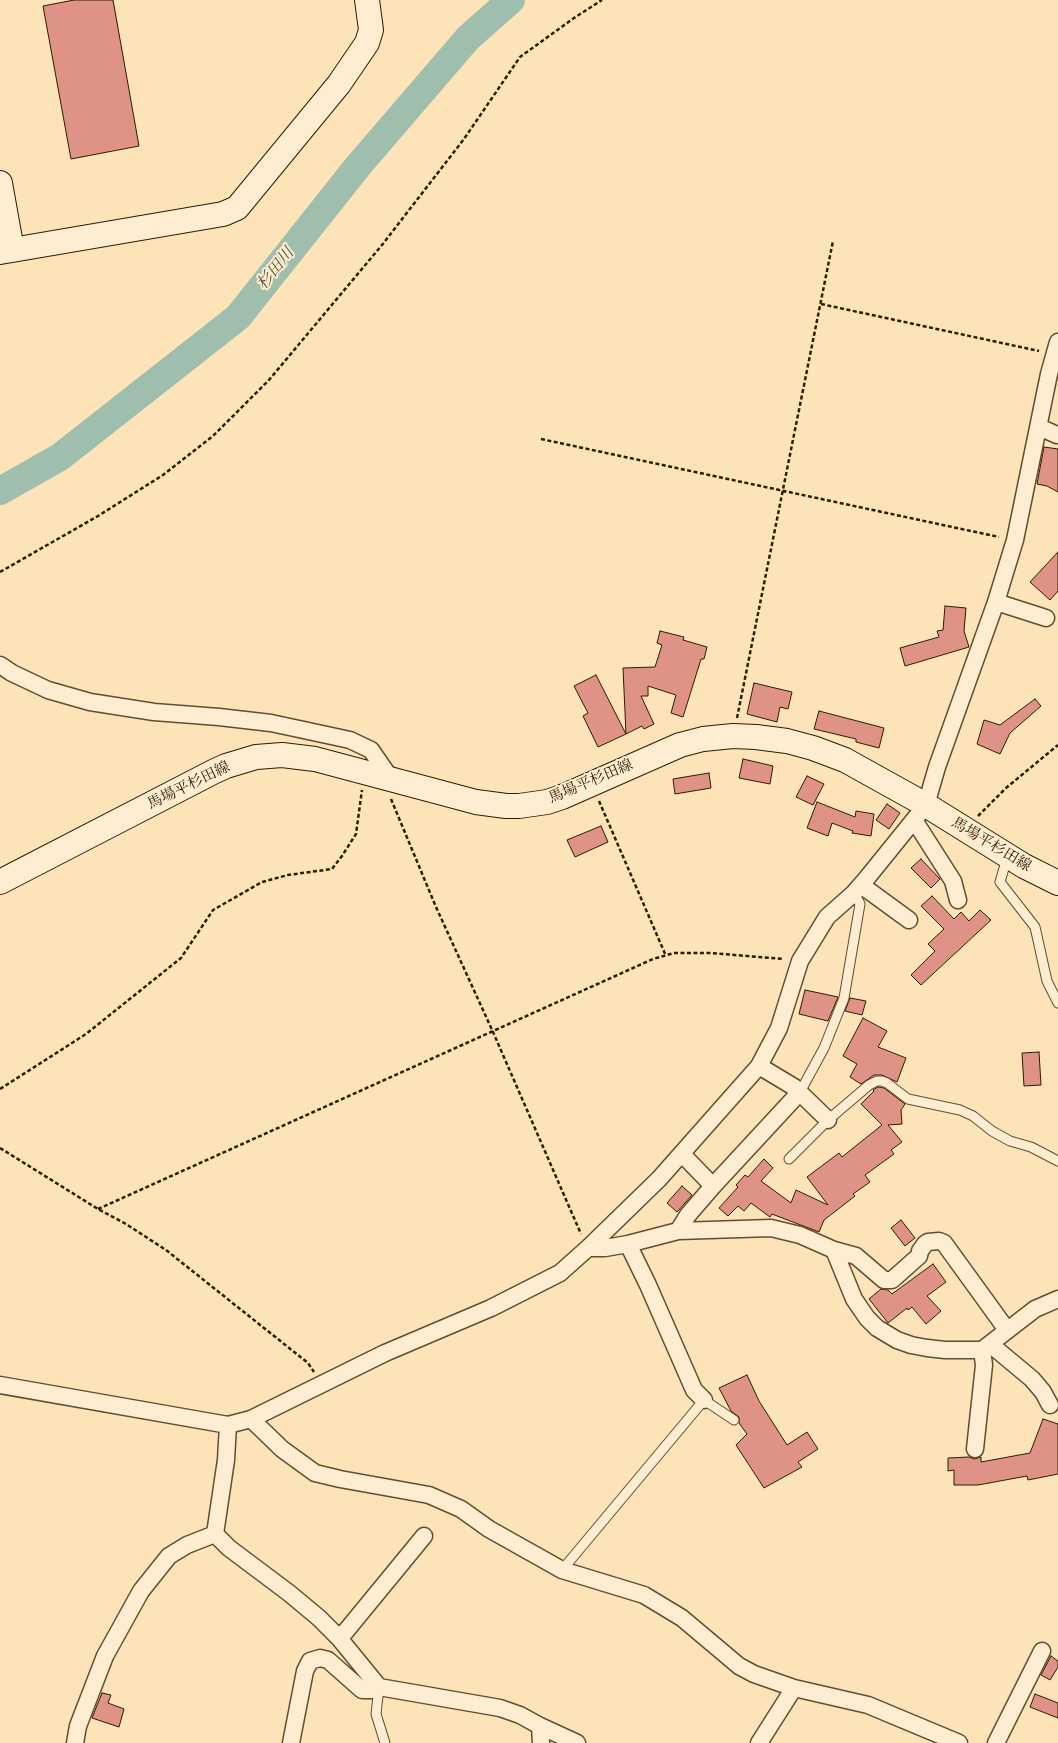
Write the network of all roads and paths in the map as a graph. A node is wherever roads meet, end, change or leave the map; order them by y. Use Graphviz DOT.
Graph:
graph roads {
  1 [pos="367,0"];
  2 [pos="602,0"];
  3 [pos="0,183"];
  4 [pos="833,241"];
  5 [pos="6,251"];
  6 [pos="821,304"];
  7 [pos="1056,348"];
  8 [pos="1039,427"];
  9 [pos="1058,435"];
  10 [pos="541,439"];
  11 [pos="784,491"];
  12 [pos="1015,540"];
  13 [pos="0,572"];
  14 [pos="996,602"];
  15 [pos="1046,618"];
  16 [pos="0,665"];
  17 [pos="733,736"];
  18 [pos="1058,745"];
  19 [pos="391,779"];
  20 [pos="592,784"];
  21 [pos="362,788"];
  22 [pos="920,812"];
  23 [pos="965,829"];
  24 [pos="1008,856"];
  25 [pos="0,882"];
  26 [pos="1058,883"];
  27 [pos="857,889"];
  28 [pos="958,900"];
  29 [pos="909,920"];
  30 [pos="666,956"];
  31 [pos="800,961"];
  32 [pos="1058,1003"];
  33 [pos="493,1032"];
  34 [pos="759,1066"];
  35 [pos="0,1088"];
  36 [pos="800,1092"];
  37 [pos="828,1120"];
  38 [pos="0,1148"];
  39 [pos="682,1154"];
  40 [pos="789,1158"];
  41 [pos="1058,1161"];
  42 [pos="713,1186"];
  43 [pos="98,1209"];
  44 [pos="678,1231"];
  45 [pos="628,1244"];
  46 [pos="588,1248"];
  47 [pos="834,1250"];
  48 [pos="1058,1299"];
  49 [pos="1007,1330"];
  50 [pos="986,1347"];
  51 [pos="321,1384"];
  52 [pos="0,1385"];
  53 [pos="704,1400"];
  54 [pos="1050,1405"];
  55 [pos="251,1419"];
  56 [pos="734,1420"];
  57 [pos="228,1424"];
  58 [pos="975,1449"];
  59 [pos="216,1534"];
  60 [pos="424,1536"];
  61 [pos="562,1570"];
  62 [pos="339,1638"];
  63 [pos="1042,1651"];
  64 [pos="380,1687"];
  65 [pos="794,1688"];
  66 [pos="538,1737"];
  67 [pos="75,1743"];
  68 [pos="291,1743"];
  69 [pos="385,1743"];
  70 [pos="577,1743"];
  71 [pos="759,1743"];
  72 [pos="959,1743"];
  73 [pos="996,1743"];
  1 -- 5 [label="main road"];
  2 -- 13 [label="path"];
  3 -- 5 [label="main road"];
  4 -- 6 [label="path"];
  6 -- 7 [label="path"];
  6 -- 11 [label="path"];
  7 -- 8 [label="street"];
  8 -- 9 [label="street"];
  8 -- 12 [label="street"];
  10 -- 11 [label="path"];
  11 -- 12 [label="path"];
  11 -- 17 [label="path"];
  12 -- 14 [label="street"];
  14 -- 15 [label="street"];
  14 -- 22 [label="street"];
  16 -- 19 [label="street"];
  17 -- 20 [label="main road, 馬場平杉田線"];
  17 -- 22 [label="main road, 馬場平杉田線"];
  18 -- 23 [label="path"];
  19 -- 20 [label="main road, 馬場平杉田線"];
  19 -- 25 [label="main road, 馬場平杉田線"];
  19 -- 33 [label="path"];
  20 -- 30 [label="path"];
  21 -- 35 [label="path"];
  22 -- 23 [label="main road, 馬場平杉田線"];
  22 -- 27 [label="street"];
  22 -- 28 [label="street"];
  23 -- 24 [label="main road, 馬場平杉田線"];
  24 -- 26 [label="main road, 馬場平杉田線"];
  24 -- 32 [label="lane"];
  27 -- 29 [label="street"];
  27 -- 31 [label="street"];
  27 -- 36 [label="lane"];
  30 -- 31 [label="path"];
  30 -- 33 [label="path"];
  31 -- 34 [label="street"];
  33 -- 43 [label="path"];
  33 -- 46 [label="path"];
  34 -- 36 [label="street"];
  34 -- 39 [label="street"];
  36 -- 37 [label="street"];
  36 -- 42 [label="street"];
  37 -- 40 [label="lane"];
  37 -- 41 [label="lane"];
  38 -- 43 [label="path"];
  39 -- 42 [label="street"];
  39 -- 46 [label="street"];
  42 -- 44 [label="street"];
  43 -- 51 [label="path"];
  44 -- 45 [label="street"];
  44 -- 47 [label="street"];
  45 -- 46 [label="street"];
  45 -- 53 [label="street"];
  46 -- 51 [label="street"];
  47 -- 49 [label="street"];
  47 -- 50 [label="street"];
  48 -- 49 [label="street"];
  49 -- 50 [label="street"];
  50 -- 54 [label="street"];
  50 -- 58 [label="street"];
  51 -- 55 [label="street"];
  52 -- 57 [label="street"];
  53 -- 56 [label="lane"];
  53 -- 61 [label="lane"];
  55 -- 57 [label="street"];
  55 -- 61 [label="street"];
  57 -- 59 [label="street"];
  59 -- 62 [label="street"];
  59 -- 67 [label="street"];
  60 -- 62 [label="street"];
  61 -- 65 [label="street"];
  62 -- 64 [label="street"];
  63 -- 73 [label="street"];
  64 -- 66 [label="street"];
  64 -- 68 [label="street"];
  64 -- 69 [label="lane"];
  65 -- 71 [label="street"];
  65 -- 72 [label="street"];
  66 -- 70 [label="street"];
}
